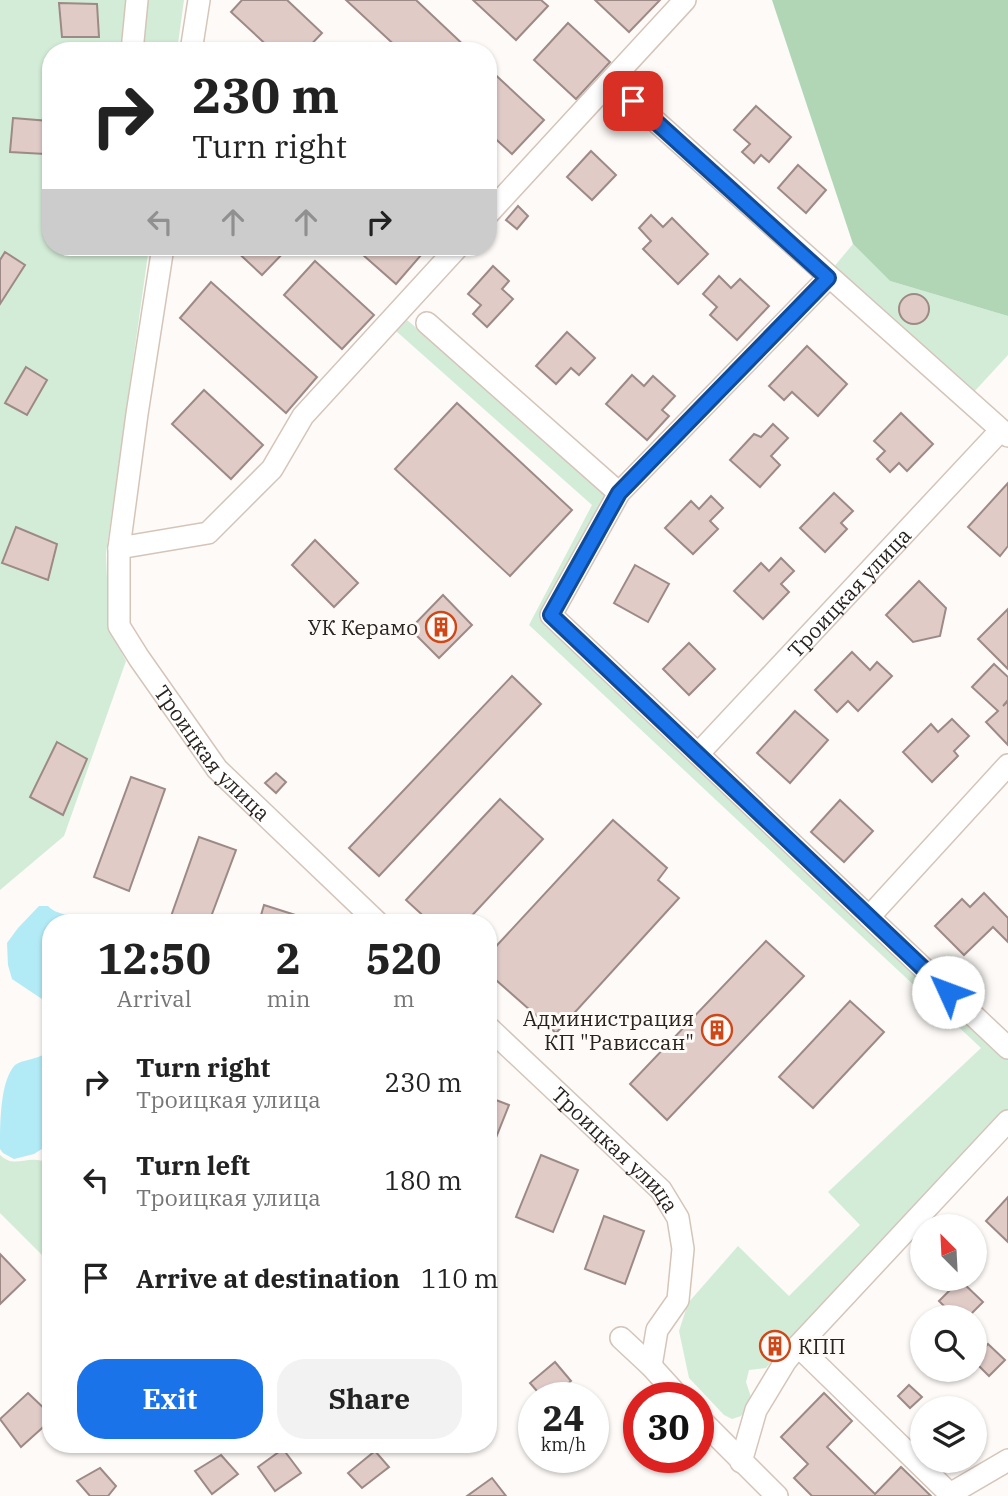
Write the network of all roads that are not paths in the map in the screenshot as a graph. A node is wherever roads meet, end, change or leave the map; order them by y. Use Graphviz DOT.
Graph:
graph roads {
  1 [pos="136,0"];
  2 [pos="199,0"];
  3 [pos="685,0"];
  4 [pos="133,42"];
  5 [pos="192,42"];
  6 [pos="633,101"];
  7 [pos="497,204"];
  8 [pos="162,256"];
  9 [pos="450,256"];
  10 [pos="828,278"];
  11 [pos="427,323"];
  12 [pos="1004,433"];
  13 [pos="619,493"];
  14 [pos="119,548"];
  15 [pos="698,754"];
  16 [pos="1008,765"];
  17 [pos="369,914"];
  18 [pos="869,917"];
  19 [pos="497,1035"];
  20 [pos="1008,1048"];
  21 [pos="1008,1121"];
  22 [pos="621,1338"];
  23 [pos="791,1354"];
  24 [pos="651,1366"];
  25 [pos="666,1382"];
  26 [pos="714,1434"];
  27 [pos="1008,1460"];
  28 [pos="741,1462"];
  29 [pos="777,1496"];
  1 -- 4 [label="street"];
  2 -- 5 [label="street"];
  3 -- 7 [label="street"];
  6 -- 10 [label="street, Троицкая улица"];
  8 -- 14 [label="street, Троицкая улица"];
  9 -- 14 [label="street"];
  10 -- 12 [label="street, Троицкая улица"];
  10 -- 13 [label="street"];
  11 -- 13 [label="street"];
  12 -- 15 [label="street, Троицкая улица"];
  13 -- 15 [label="street"];
  14 -- 17 [label="street, Троицкая улица"];
  15 -- 18 [label="street"];
  16 -- 18 [label="street"];
  18 -- 20 [label="street"];
  19 -- 24 [label="street, Троицкая улица"];
  21 -- 23 [label="street"];
  22 -- 24 [label="street"];
  23 -- 27 [label="street"];
  23 -- 28 [label="street"];
  24 -- 25 [label="street"];
  26 -- 28 [label="street"];
  28 -- 29 [label="street"];
}
